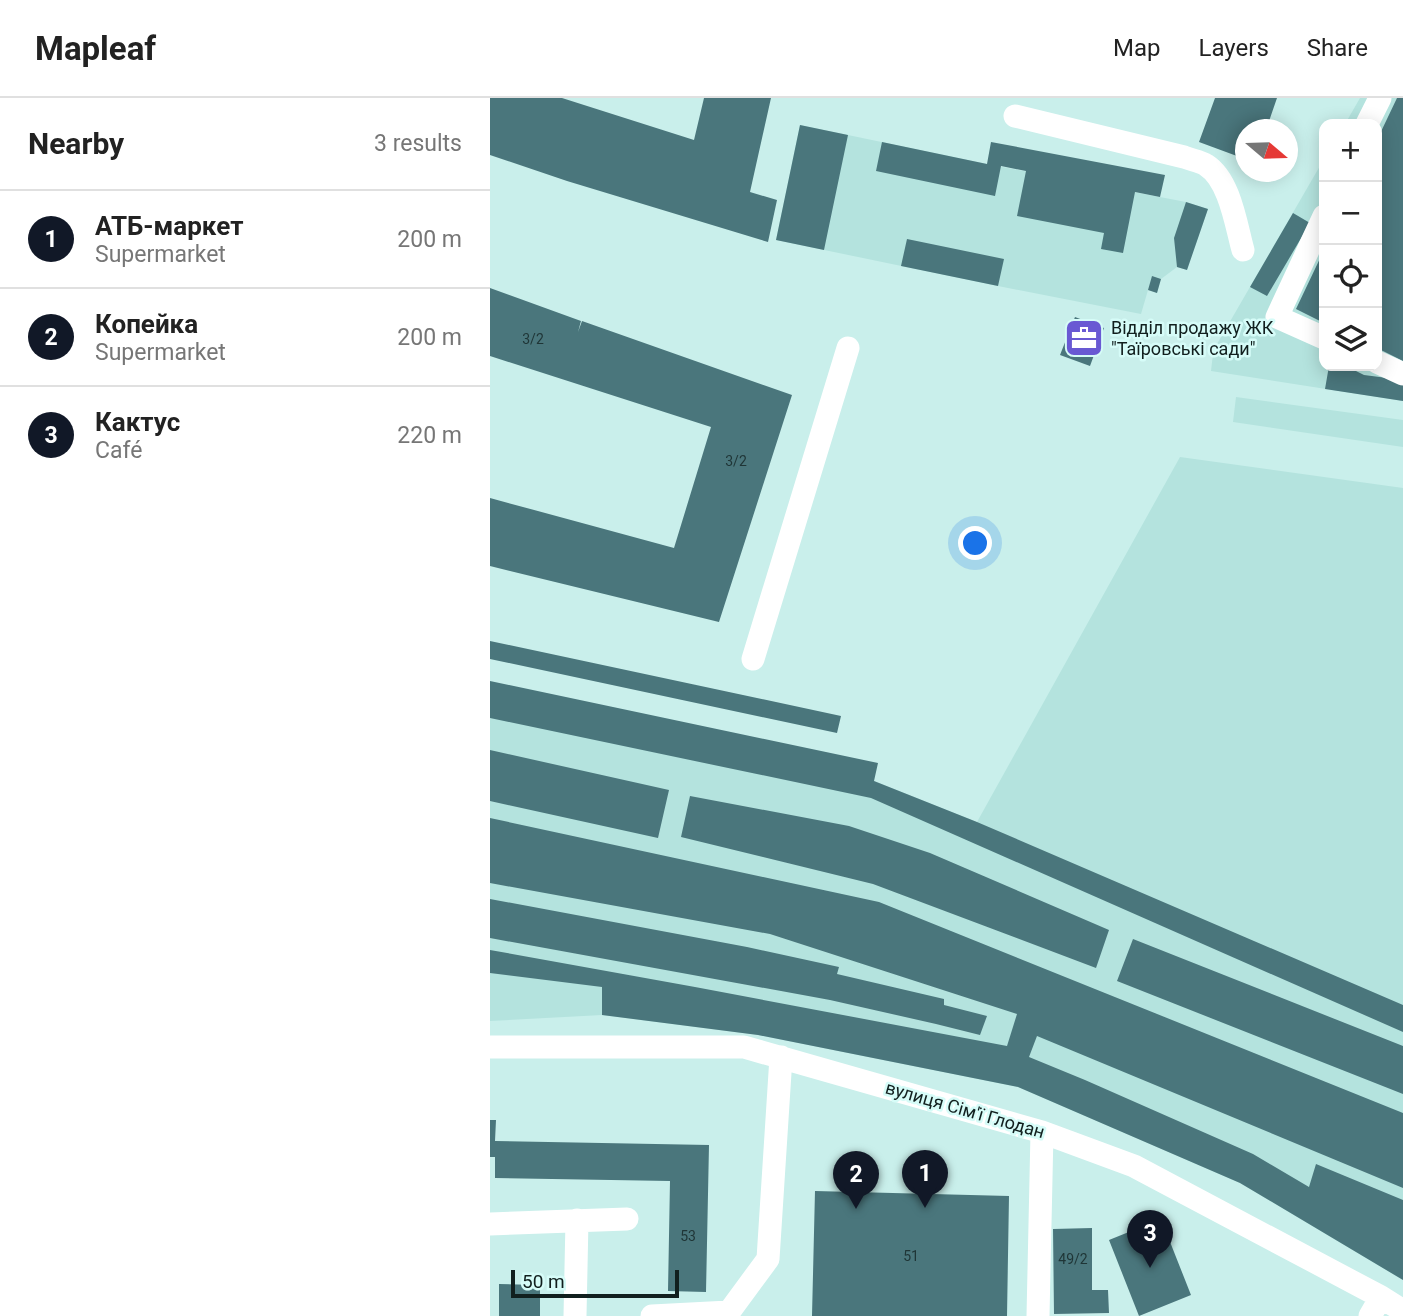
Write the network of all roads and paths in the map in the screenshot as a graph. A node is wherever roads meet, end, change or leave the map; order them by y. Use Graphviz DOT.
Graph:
graph roads {
  1 [pos="1380,98"];
  2 [pos="1015,116"];
  3 [pos="1370,119"];
  4 [pos="1319,227"];
  5 [pos="1242,250"];
  6 [pos="1319,336"];
  7 [pos="848,348"];
  8 [pos="1382,364"];
  9 [pos="1403,374"];
  10 [pos="753,659"];
  11 [pos="490,1047"];
  12 [pos="781,1057"];
  13 [pos="1042,1132"];
  14 [pos="627,1219"];
  15 [pos="577,1220"];
  16 [pos="490,1224"];
  17 [pos="1376,1307"];
  18 [pos="1403,1311"];
  19 [pos="575,1316"];
  20 [pos="652,1316"];
  21 [pos="1038,1316"];
  1 -- 3 [label="street"];
  2 -- 5 [label="street"];
  4 -- 6 [label="street"];
  7 -- 10 [label="street"];
  8 -- 9 [label="street"];
  11 -- 12 [label="street, вулиця Сім'ї Глодан"];
  12 -- 13 [label="street, вулиця Сім'ї Глодан"];
  12 -- 20 [label="street"];
  13 -- 17 [label="street, вулиця Сім'ї Глодан"];
  13 -- 21 [label="street"];
  14 -- 15 [label="street"];
  15 -- 16 [label="street"];
  15 -- 19 [label="street"];
  17 -- 18 [label="street, вулиця Сім'ї Глодан"];
}
